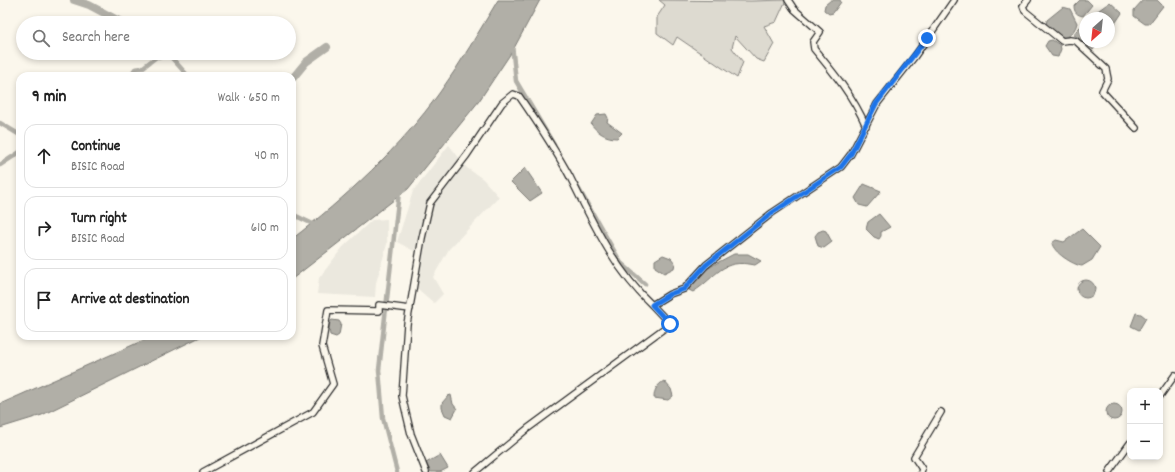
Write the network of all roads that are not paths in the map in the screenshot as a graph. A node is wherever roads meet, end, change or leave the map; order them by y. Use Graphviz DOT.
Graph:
graph roads {
  1 [pos="788,0"];
  2 [pos="954,0"];
  3 [pos="1028,0"];
  4 [pos="866,126"];
  5 [pos="1136,128"];
  6 [pos="652,305"];
  7 [pos="410,309"];
  8 [pos="1175,375"];
  9 [pos="1163,392"];
  10 [pos="941,412"];
  11 [pos="1127,448"];
  12 [pos="203,472"];
  13 [pos="426,472"];
  14 [pos="476,472"];
  15 [pos="921,472"];
  16 [pos="1109,472"];
  1 -- 4 [label="street"];
  2 -- 4 [label="street"];
  3 -- 5 [label="street"];
  4 -- 6 [label="street"];
  6 -- 7 [label="street"];
  6 -- 14 [label="street"];
  7 -- 12 [label="street"];
  7 -- 13 [label="street"];
  8 -- 9 [label="street"];
  10 -- 15 [label="street"];
  11 -- 16 [label="street"];
}
